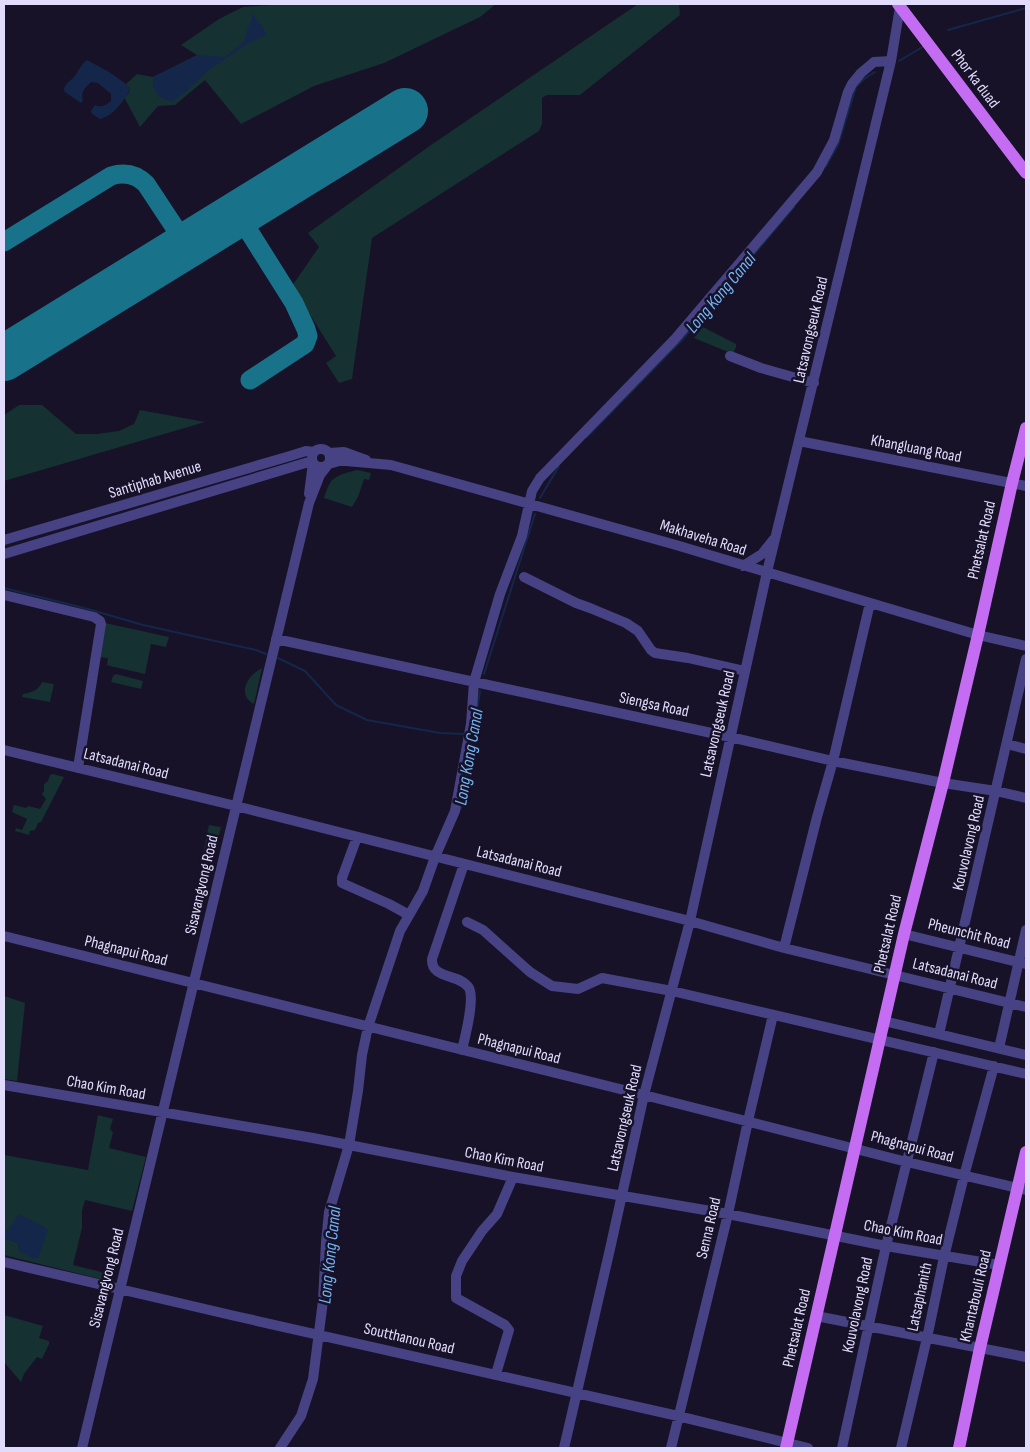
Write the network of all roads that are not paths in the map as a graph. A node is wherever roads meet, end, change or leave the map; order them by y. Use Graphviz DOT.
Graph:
graph roads {
  1 [pos="899,5"];
  2 [pos="891,60"];
  3 [pos="1026,173"];
  4 [pos="730,356"];
  5 [pos="814,383"];
  6 [pos="1026,428"];
  7 [pos="800,441"];
  8 [pos="329,453"];
  9 [pos="313,459"];
  10 [pos="371,463"];
  11 [pos="328,465"];
  12 [pos="1012,483"];
  13 [pos="1026,486"];
  14 [pos="309,503"];
  15 [pos="529,503"];
  16 [pos="776,535"];
  17 [pos="4,540"];
  18 [pos="4,554"];
  19 [pos="743,566"];
  20 [pos="767,572"];
  21 [pos="524,577"];
  22 [pos="4,595"];
  23 [pos="870,602"];
  24 [pos="978,635"];
  25 [pos="276,640"];
  26 [pos="1026,646"];
  27 [pos="1026,659"];
  28 [pos="745,671"];
  29 [pos="474,682"];
  30 [pos="730,737"];
  31 [pos="1007,744"];
  32 [pos="1026,748"];
  33 [pos="4,750"];
  34 [pos="834,761"];
  35 [pos="78,768"];
  36 [pos="942,783"];
  37 [pos="996,792"];
  38 [pos="1026,798"];
  39 [pos="236,806"];
  40 [pos="357,837"];
  41 [pos="435,856"];
  42 [pos="464,864"];
  43 [pos="409,915"];
  44 [pos="690,921"];
  45 [pos="467,922"];
  46 [pos="1026,930"];
  47 [pos="904,934"];
  48 [pos="4,936"];
  49 [pos="784,948"];
  50 [pos="960,948"];
  51 [pos="1023,963"];
  52 [pos="895,974"];
  53 [pos="194,984"];
  54 [pos="950,987"];
  55 [pos="672,991"];
  56 [pos="1009,1003"];
  57 [pos="1026,1007"];
  58 [pos="773,1015"];
  59 [pos="884,1021"];
  60 [pos="368,1027"];
  61 [pos="939,1034"];
  62 [pos="880,1040"];
  63 [pos="999,1048"];
  64 [pos="462,1050"];
  65 [pos="934,1052"];
  66 [pos="1026,1055"];
  67 [pos="994,1066"];
  68 [pos="1026,1074"];
  69 [pos="4,1085"];
  70 [pos="644,1094"];
  71 [pos="162,1113"];
  72 [pos="748,1121"];
  73 [pos="349,1145"];
  74 [pos="854,1148"];
  75 [pos="1026,1152"];
  76 [pos="907,1162"];
  77 [pos="964,1176"];
  78 [pos="513,1177"];
  79 [pos="1022,1189"];
  80 [pos="622,1196"];
  81 [pos="728,1214"];
  82 [pos="835,1235"];
  83 [pos="886,1246"];
  84 [pos="944,1257"];
  85 [pos="4,1262"];
  86 [pos="1000,1265"];
  87 [pos="120,1289"];
  88 [pos="816,1316"];
  89 [pos="869,1327"];
  90 [pos="320,1334"];
  91 [pos="927,1338"];
  92 [pos="980,1348"];
  93 [pos="1026,1357"];
  94 [pos="496,1374"];
  95 [pos="578,1393"];
  96 [pos="678,1416"];
  97 [pos="786,1446"];
  98 [pos="82,1448"];
  99 [pos="280,1448"];
  100 [pos="564,1448"];
  101 [pos="671,1448"];
  102 [pos="808,1448"];
  103 [pos="842,1448"];
  104 [pos="901,1448"];
  105 [pos="959,1448"];
  1 -- 2 [label="street, Latsavongseuk Road"];
  1 -- 3 [label="main road, Phor ka duad"];
  2 -- 5 [label="street, Latsavongseuk Road"];
  2 -- 15 [label="street"];
  4 -- 5 [label="street"];
  5 -- 7 [label="street, Latsavongseuk Road"];
  6 -- 12 [label="main road, Phetsalat Road"];
  7 -- 12 [label="street, Khangluang Road"];
  7 -- 16 [label="street, Latsavongseuk Road"];
  8 -- 9 [label="street"];
  8 -- 10 [label="street"];
  8 -- 11 [label="street"];
  9 -- 11 [label="street"];
  9 -- 14 [label="street"];
  9 -- 17 [label="street, Santiphab Avenue"];
  9 -- 18 [label="street, Santiphab Avenue"];
  10 -- 11 [label="street"];
  10 -- 15 [label="street, Makhaveha Road"];
  11 -- 14 [label="street"];
  12 -- 13 [label="street, Khangluang Road"];
  12 -- 24 [label="main road, Phetsalat Road"];
  14 -- 25 [label="street, Sisavangvong Road"];
  15 -- 19 [label="street, Makhaveha Road"];
  15 -- 29 [label="street"];
  16 -- 19 [label="street"];
  16 -- 20 [label="street, Latsavongseuk Road"];
  19 -- 20 [label="street, Makhaveha Road"];
  20 -- 23 [label="street, Makhaveha Road"];
  20 -- 28 [label="street, Latsavongseuk Road"];
  21 -- 28 [label="street"];
  22 -- 35 [label="street"];
  23 -- 24 [label="street, Makhaveha Road"];
  23 -- 34 [label="street"];
  24 -- 26 [label="street, Makhaveha Road"];
  24 -- 36 [label="main road, Phetsalat Road"];
  25 -- 29 [label="street, Siengsa Road"];
  25 -- 39 [label="street, Sisavangvong Road"];
  27 -- 31 [label="street, Kouvolavong Road"];
  28 -- 30 [label="street, Latsavongseuk Road"];
  29 -- 30 [label="street, Siengsa Road"];
  29 -- 41 [label="street"];
  30 -- 34 [label="street, Siengsa Road"];
  30 -- 44 [label="street, Latsavongseuk Road"];
  31 -- 32 [label="street"];
  31 -- 37 [label="street, Kouvolavong Road"];
  33 -- 35 [label="street, Latsadanai Road"];
  34 -- 36 [label="street, Siengsa Road"];
  34 -- 49 [label="street"];
  35 -- 39 [label="street, Latsadanai Road"];
  36 -- 37 [label="street, Siengsa Road"];
  36 -- 47 [label="main road, Phetsalat Road"];
  37 -- 38 [label="street, Siengsa Road"];
  37 -- 50 [label="street, Kouvolavong Road"];
  39 -- 40 [label="street, Latsadanai Road"];
  39 -- 53 [label="street, Sisavangvong Road"];
  40 -- 41 [label="street, Latsadanai Road"];
  40 -- 43 [label="street"];
  41 -- 42 [label="street, Latsadanai Road"];
  41 -- 43 [label="street"];
  42 -- 44 [label="street, Latsadanai Road"];
  42 -- 64 [label="street"];
  43 -- 60 [label="street"];
  44 -- 49 [label="street, Latsadanai Road"];
  44 -- 55 [label="street, Latsavongseuk Road"];
  45 -- 55 [label="street"];
  46 -- 51 [label="street"];
  47 -- 50 [label="street, Pheunchit Road"];
  47 -- 52 [label="main road, Phetsalat Road"];
  48 -- 53 [label="street, Phagnapui Road"];
  49 -- 52 [label="street, Latsadanai Road"];
  50 -- 51 [label="street, Pheunchit Road"];
  50 -- 54 [label="street, Kouvolavong Road"];
  51 -- 56 [label="street"];
  52 -- 54 [label="street, Latsadanai Road"];
  52 -- 59 [label="main road, Phetsalat Road"];
  53 -- 60 [label="street, Phagnapui Road"];
  53 -- 71 [label="street, Sisavangvong Road"];
  54 -- 56 [label="street, Latsadanai Road"];
  54 -- 61 [label="street, Kouvolavong Road"];
  55 -- 58 [label="street"];
  55 -- 70 [label="street, Latsavongseuk Road"];
  56 -- 57 [label="street, Latsadanai Road"];
  56 -- 63 [label="street"];
  58 -- 62 [label="street"];
  58 -- 72 [label="street, Senna Road"];
  59 -- 61 [label="street"];
  59 -- 62 [label="main road, Phetsalat Road"];
  60 -- 64 [label="street, Phagnapui Road"];
  60 -- 73 [label="street"];
  61 -- 63 [label="street"];
  62 -- 65 [label="street"];
  62 -- 74 [label="main road, Phetsalat Road"];
  63 -- 66 [label="street"];
  64 -- 70 [label="street, Phagnapui Road"];
  65 -- 67 [label="street"];
  65 -- 76 [label="street, Kouvolavong Road"];
  67 -- 68 [label="street"];
  67 -- 77 [label="street, Latsaphanith"];
  69 -- 71 [label="street, Chao Kim Road"];
  70 -- 72 [label="street, Phagnapui Road"];
  70 -- 80 [label="street, Latsavongseuk Road"];
  71 -- 73 [label="street, Chao Kim Road"];
  71 -- 87 [label="street, Sisavangvong Road"];
  72 -- 74 [label="street, Phagnapui Road"];
  72 -- 81 [label="street, Senna Road"];
  73 -- 78 [label="street, Chao Kim Road"];
  73 -- 90 [label="street"];
  74 -- 76 [label="street, Phagnapui Road"];
  74 -- 82 [label="main road, Phetsalat Road"];
  75 -- 79 [label="main road, Khantabouli Road"];
  76 -- 77 [label="street, Phagnapui Road"];
  76 -- 83 [label="street, Kouvolavong Road"];
  77 -- 79 [label="street, Phagnapui Road"];
  77 -- 84 [label="street, Latsaphanith"];
  78 -- 80 [label="street, Chao Kim Road"];
  78 -- 94 [label="street"];
  79 -- 86 [label="main road, Khantabouli Road"];
  80 -- 81 [label="street, Chao Kim Road"];
  80 -- 95 [label="street, Latsavongseuk Road"];
  81 -- 82 [label="street, Chao Kim Road"];
  81 -- 96 [label="street, Senna Road"];
  82 -- 83 [label="street, Chao Kim Road"];
  82 -- 88 [label="main road, Phetsalat Road"];
  83 -- 84 [label="street, Chao Kim Road"];
  83 -- 89 [label="street, Kouvolavong Road"];
  84 -- 86 [label="street, Chao Kim Road"];
  84 -- 91 [label="street, Latsaphanith"];
  85 -- 87 [label="street, Soutthanou Road"];
  86 -- 92 [label="main road, Khantabouli Road"];
  87 -- 90 [label="street, Soutthanou Road"];
  87 -- 98 [label="street, Sisavangvong Road"];
  88 -- 89 [label="street"];
  88 -- 97 [label="main road, Phetsalat Road"];
  89 -- 91 [label="street"];
  89 -- 103 [label="street, Kouvolavong Road"];
  90 -- 94 [label="street, Soutthanou Road"];
  90 -- 99 [label="street"];
  91 -- 92 [label="street"];
  91 -- 104 [label="street, Latsaphanith"];
  92 -- 93 [label="street"];
  92 -- 105 [label="main road, Khantabouli Road"];
  94 -- 95 [label="street, Soutthanou Road"];
  95 -- 96 [label="street, Soutthanou Road"];
  95 -- 100 [label="street, Latsavongseuk Road"];
  96 -- 97 [label="street, Soutthanou Road"];
  96 -- 101 [label="street, Senna Road"];
  97 -- 102 [label="street, Soutthanou Road"];
}
